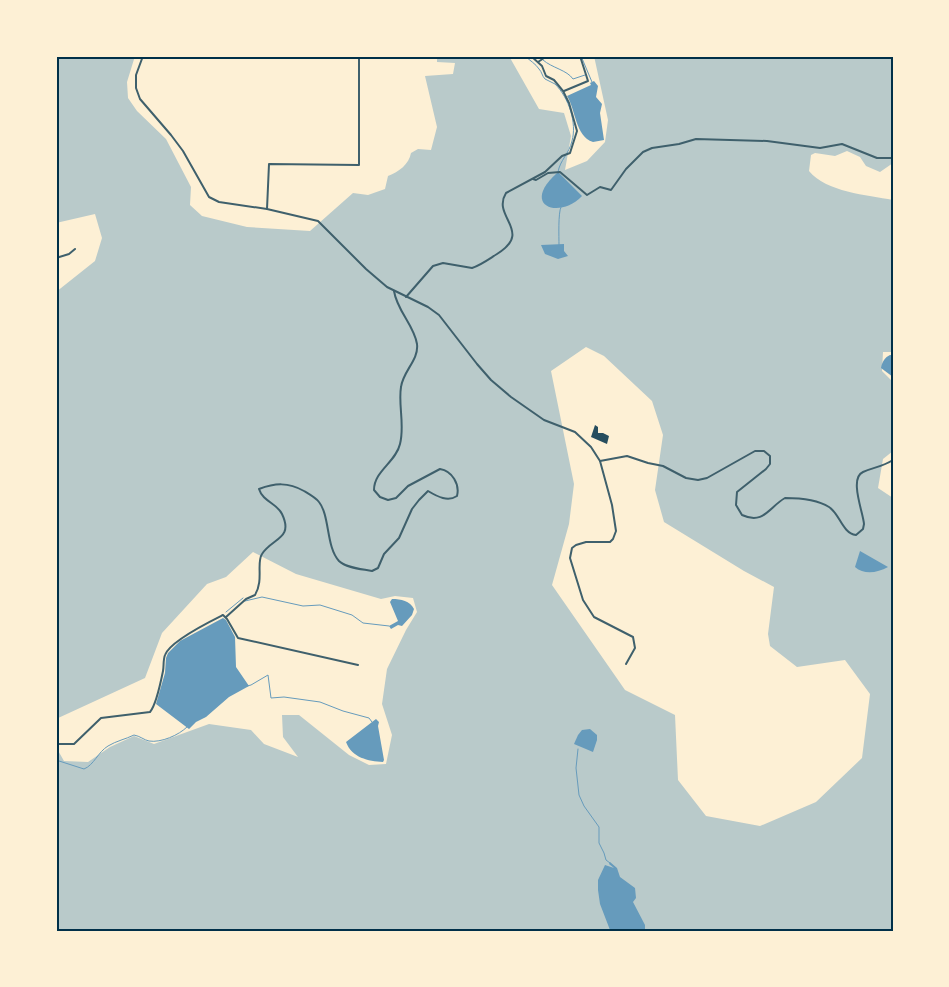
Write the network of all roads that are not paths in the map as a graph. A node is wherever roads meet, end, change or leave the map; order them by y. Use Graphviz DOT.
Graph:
graph roads {
  1 [pos="143,56"];
  2 [pos="360,56"];
  3 [pos="531,56"];
  4 [pos="547,56"];
  5 [pos="580,56"];
  6 [pos="538,62"];
  7 [pos="563,91"];
  8 [pos="893,158"];
  9 [pos="533,179"];
  10 [pos="267,209"];
  11 [pos="75,248"];
  12 [pos="56,258"];
  13 [pos="394,291"];
  14 [pos="406,297"];
  15 [pos="893,460"];
  16 [pos="600,461"];
  17 [pos="226,617"];
  18 [pos="626,664"];
  19 [pos="358,665"];
  20 [pos="56,744"];
  1 -- 10 [label="street"];
  2 -- 10 [label="street"];
  3 -- 6 [label="street"];
  4 -- 6 [label="street"];
  5 -- 7 [label="street"];
  6 -- 7 [label="street"];
  7 -- 9 [label="street"];
  8 -- 9 [label="street"];
  9 -- 14 [label="street"];
  10 -- 13 [label="street"];
  11 -- 12 [label="street"];
  13 -- 14 [label="street"];
  13 -- 17 [label="street"];
  14 -- 16 [label="street"];
  15 -- 16 [label="street"];
  16 -- 18 [label="street"];
  17 -- 19 [label="street"];
  17 -- 20 [label="street"];
}
